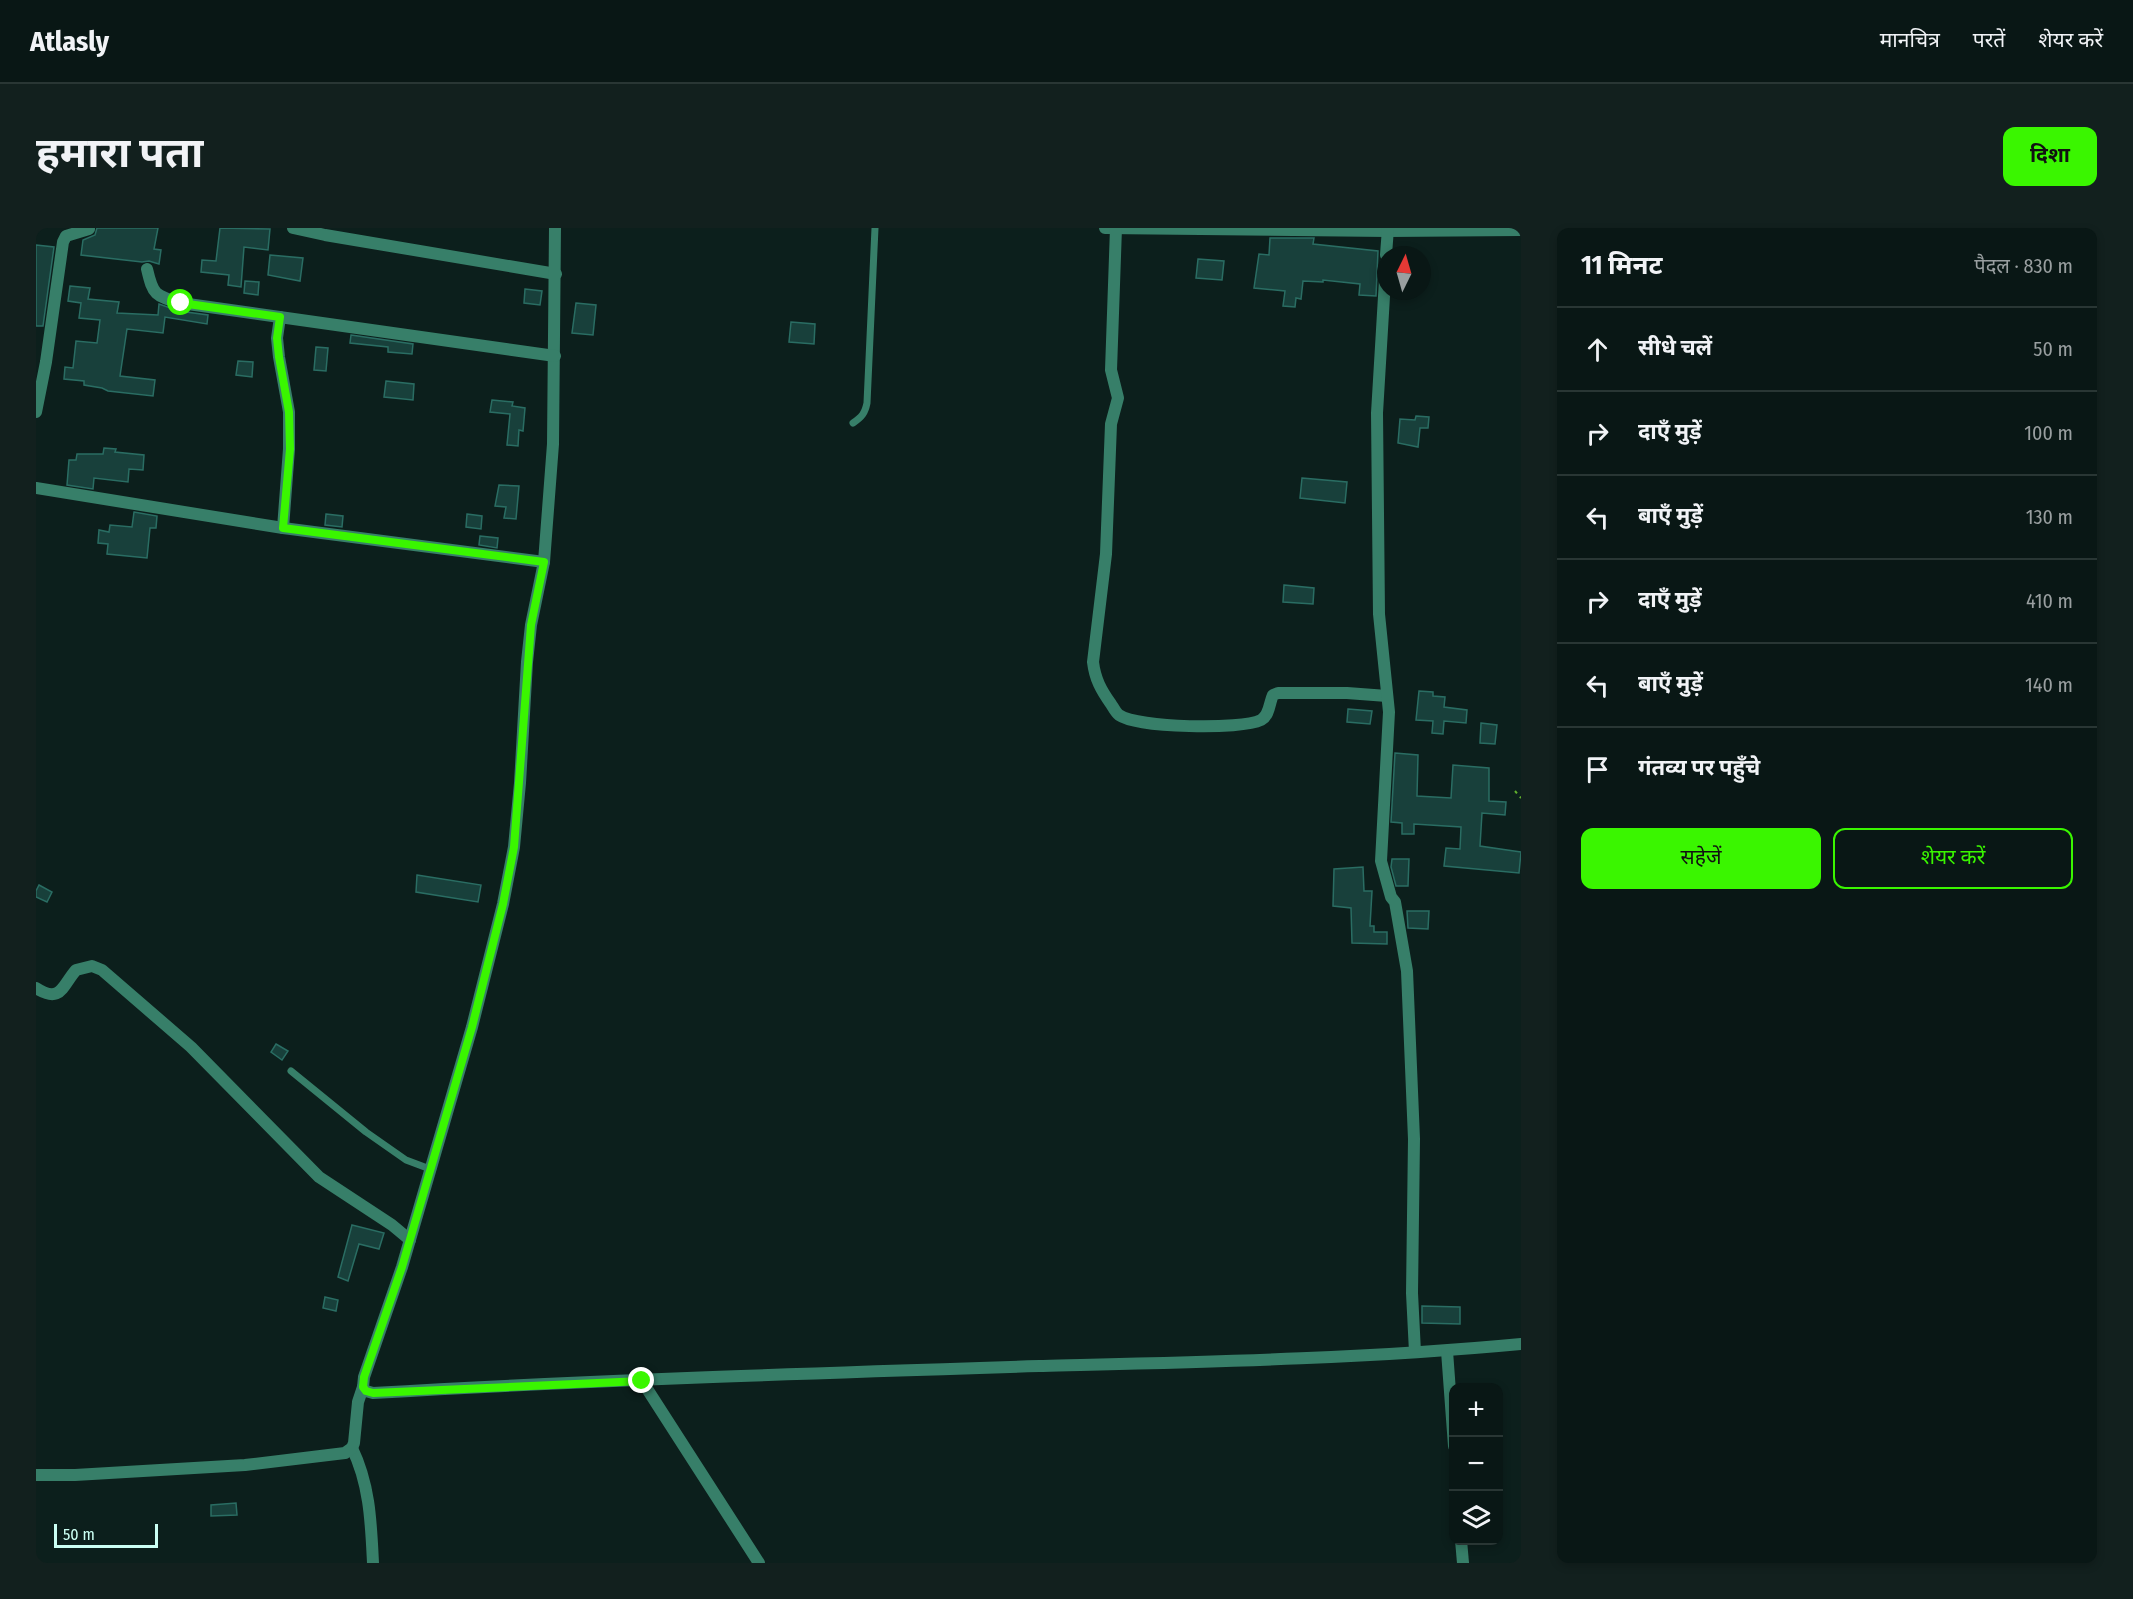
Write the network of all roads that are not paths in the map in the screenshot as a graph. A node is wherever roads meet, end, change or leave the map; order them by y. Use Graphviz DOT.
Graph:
graph roads {
  1 [pos="293,228"];
  2 [pos="555,228"];
  3 [pos="875,228"];
  4 [pos="1105,228"];
  5 [pos="1116,228"];
  6 [pos="89,229"];
  7 [pos="1388,230"];
  8 [pos="1521,230"];
  9 [pos="1387,246"];
  10 [pos="147,269"];
  11 [pos="556,274"];
  12 [pos="1384,300"];
  13 [pos="280,317"];
  14 [pos="555,356"];
  15 [pos="38,392"];
  16 [pos="36,412"];
  17 [pos="853,423"];
  18 [pos="36,488"];
  19 [pos="283,528"];
  20 [pos="544,562"];
  21 [pos="1388,696"];
  22 [pos="36,988"];
  23 [pos="291,1071"];
  24 [pos="430,1169"];
  25 [pos="410,1240"];
  26 [pos="1521,1344"];
  27 [pos="1447,1351"];
  28 [pos="1415,1352"];
  29 [pos="642,1381"];
  30 [pos="363,1387"];
  31 [pos="1453,1437"];
  32 [pos="352,1448"];
  33 [pos="36,1475"];
  34 [pos="1461,1545"];
  35 [pos="373,1563"];
  36 [pos="759,1563"];
  37 [pos="1463,1563"];
  1 -- 11 [label="street"];
  2 -- 11 [label="street"];
  3 -- 17 [label="lane"];
  4 -- 5 [label="street"];
  5 -- 7 [label="street"];
  5 -- 21 [label="street"];
  6 -- 15 [label="street"];
  7 -- 8 [label="street"];
  7 -- 9 [label="street"];
  10 -- 13 [label="street"];
  11 -- 14 [label="street"];
  12 -- 21 [label="street"];
  13 -- 14 [label="street"];
  13 -- 19 [label="street"];
  14 -- 20 [label="street"];
  15 -- 16 [label="street"];
  18 -- 19 [label="street"];
  19 -- 20 [label="street"];
  20 -- 24 [label="street"];
  21 -- 28 [label="street"];
  22 -- 25 [label="street"];
  23 -- 24 [label="lane"];
  24 -- 25 [label="street"];
  25 -- 30 [label="street"];
  26 -- 27 [label="street"];
  27 -- 28 [label="street"];
  27 -- 31 [label="street"];
  28 -- 29 [label="street"];
  29 -- 30 [label="street"];
  29 -- 36 [label="street"];
  30 -- 32 [label="street"];
  32 -- 33 [label="street"];
  32 -- 35 [label="street"];
  34 -- 37 [label="street"];
}
